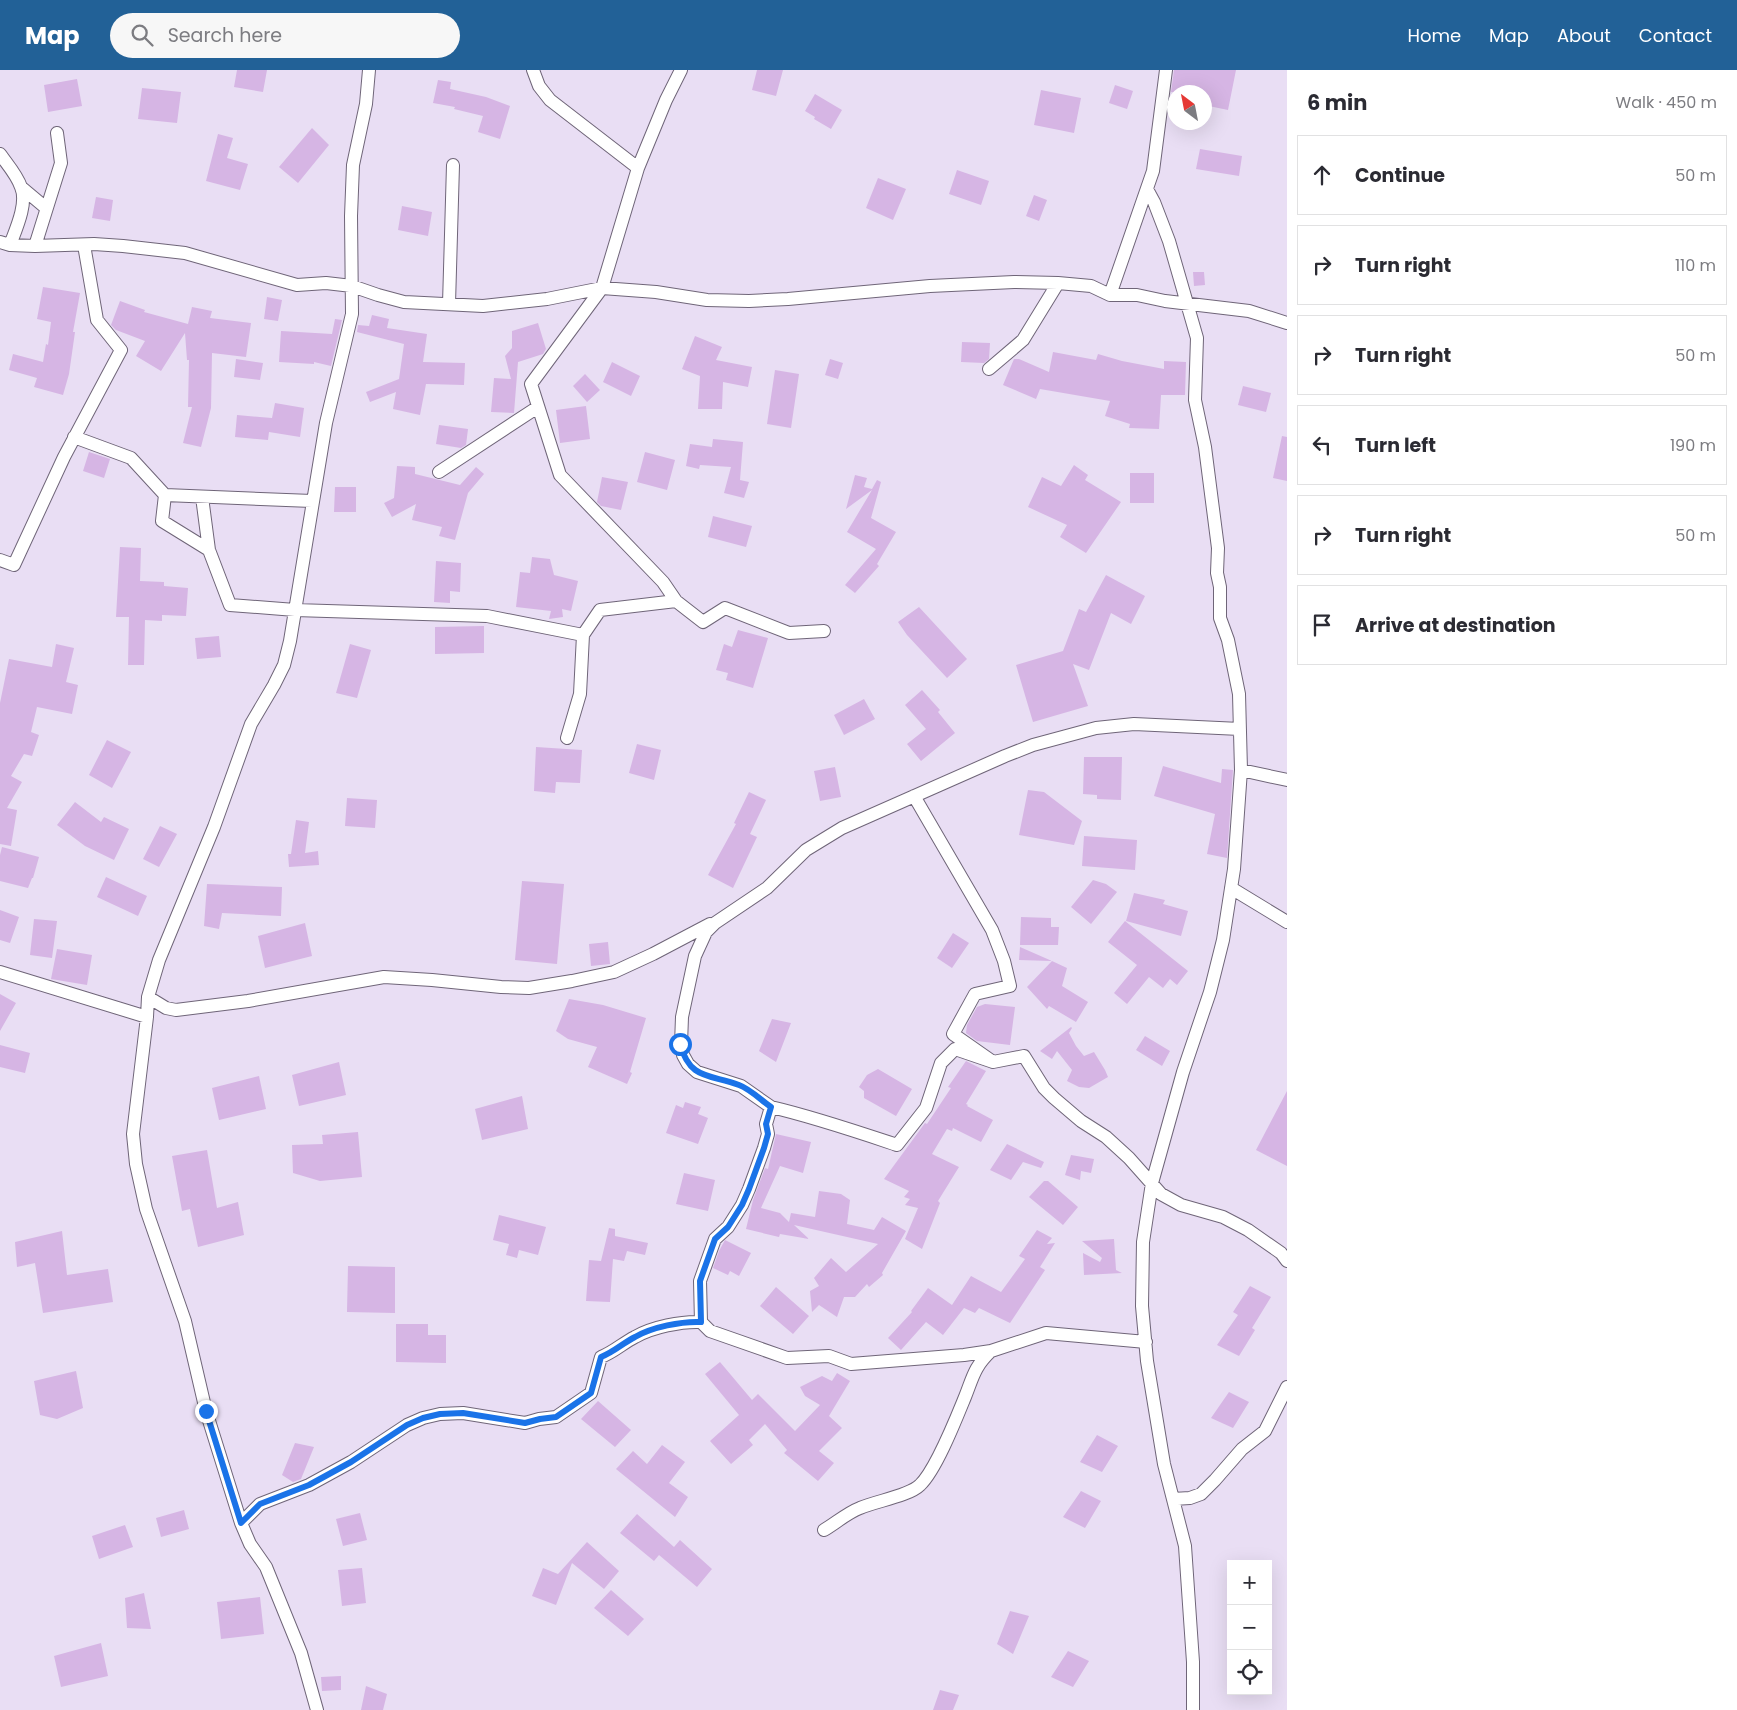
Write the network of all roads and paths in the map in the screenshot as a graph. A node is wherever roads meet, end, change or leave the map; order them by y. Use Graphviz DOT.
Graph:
graph roads {
  1 [pos="369,70"];
  2 [pos="533,70"];
  3 [pos="681,70"];
  4 [pos="1166,70"];
  5 [pos="57,133"];
  6 [pos="0,154"];
  7 [pos="453,165"];
  8 [pos="638,168"];
  9 [pos="21,187"];
  10 [pos="1147,189"];
  11 [pos="46,208"];
  12 [pos="5,244"];
  13 [pos="84,245"];
  14 [pos="35,246"];
  15 [pos="1058,283"];
  16 [pos="352,286"];
  17 [pos="602,288"];
  18 [pos="1110,295"];
  19 [pos="449,304"];
  20 [pos="1187,304"];
  21 [pos="1286,321"];
  22 [pos="988,369"];
  23 [pos="538,407"];
  24 [pos="74,437"];
  25 [pos="439,472"];
  26 [pos="164,495"];
  27 [pos="202,496"];
  28 [pos="312,501"];
  29 [pos="209,550"];
  30 [pos="0,560"];
  31 [pos="676,601"];
  32 [pos="296,610"];
  33 [pos="824,631"];
  34 [pos="583,635"];
  35 [pos="1240,729"];
  36 [pos="567,738"];
  37 [pos="1241,770"];
  38 [pos="1287,780"];
  39 [pos="914,796"];
  40 [pos="1231,888"];
  41 [pos="723,917"];
  42 [pos="1287,922"];
  43 [pos="0,972"];
  44 [pos="148,997"];
  45 [pos="147,1017"];
  46 [pos="993,1062"];
  47 [pos="771,1107"];
  48 [pos="1152,1182"];
  49 [pos="1287,1262"];
  50 [pos="701,1322"];
  51 [pos="1146,1342"];
  52 [pos="991,1351"];
  53 [pos="1287,1387"];
  54 [pos="1172,1499"];
  55 [pos="241,1523"];
  56 [pos="824,1530"];
  57 [pos="317,1710"];
  58 [pos="1193,1710"];
  1 -- 16 [label="street"];
  2 -- 8 [label="street"];
  3 -- 8 [label="street"];
  4 -- 10 [label="street"];
  5 -- 11 [label="street"];
  6 -- 9 [label="street"];
  7 -- 19 [label="street"];
  8 -- 17 [label="street"];
  9 -- 11 [label="street"];
  9 -- 12 [label="street"];
  10 -- 18 [label="street"];
  10 -- 20 [label="street"];
  11 -- 14 [label="street"];
  12 -- 14 [label="street"];
  13 -- 14 [label="street"];
  13 -- 16 [label="street"];
  13 -- 24 [label="street"];
  15 -- 17 [label="street"];
  15 -- 18 [label="street"];
  15 -- 22 [label="street"];
  16 -- 19 [label="street"];
  16 -- 28 [label="street"];
  17 -- 19 [label="street"];
  17 -- 23 [label="street"];
  18 -- 20 [label="street"];
  20 -- 21 [label="street"];
  20 -- 35 [label="street"];
  23 -- 25 [label="street"];
  23 -- 31 [label="street"];
  24 -- 26 [label="street"];
  24 -- 30 [label="street"];
  26 -- 27 [label="street"];
  26 -- 29 [label="street"];
  27 -- 28 [label="street"];
  27 -- 29 [label="street"];
  28 -- 32 [label="street"];
  29 -- 32 [label="street"];
  31 -- 33 [label="street"];
  31 -- 34 [label="street"];
  32 -- 34 [label="street"];
  32 -- 44 [label="street"];
  34 -- 36 [label="street"];
  35 -- 37 [label="street"];
  35 -- 39 [label="street"];
  37 -- 38 [label="street"];
  37 -- 40 [label="street"];
  39 -- 41 [label="street"];
  39 -- 46 [label="street"];
  40 -- 42 [label="street"];
  40 -- 48 [label="street"];
  41 -- 44 [label="street"];
  41 -- 47 [label="street"];
  43 -- 45 [label="street"];
  44 -- 45 [label="street"];
  45 -- 55 [label="street"];
  46 -- 47 [label="street"];
  46 -- 48 [label="street"];
  47 -- 50 [label="street"];
  48 -- 49 [label="street"];
  48 -- 51 [label="street"];
  50 -- 52 [label="street"];
  50 -- 55 [label="street"];
  51 -- 52 [label="street"];
  51 -- 54 [label="street"];
  52 -- 56 [label="street"];
  53 -- 54 [label="street"];
  54 -- 58 [label="street"];
  55 -- 57 [label="street"];
}
